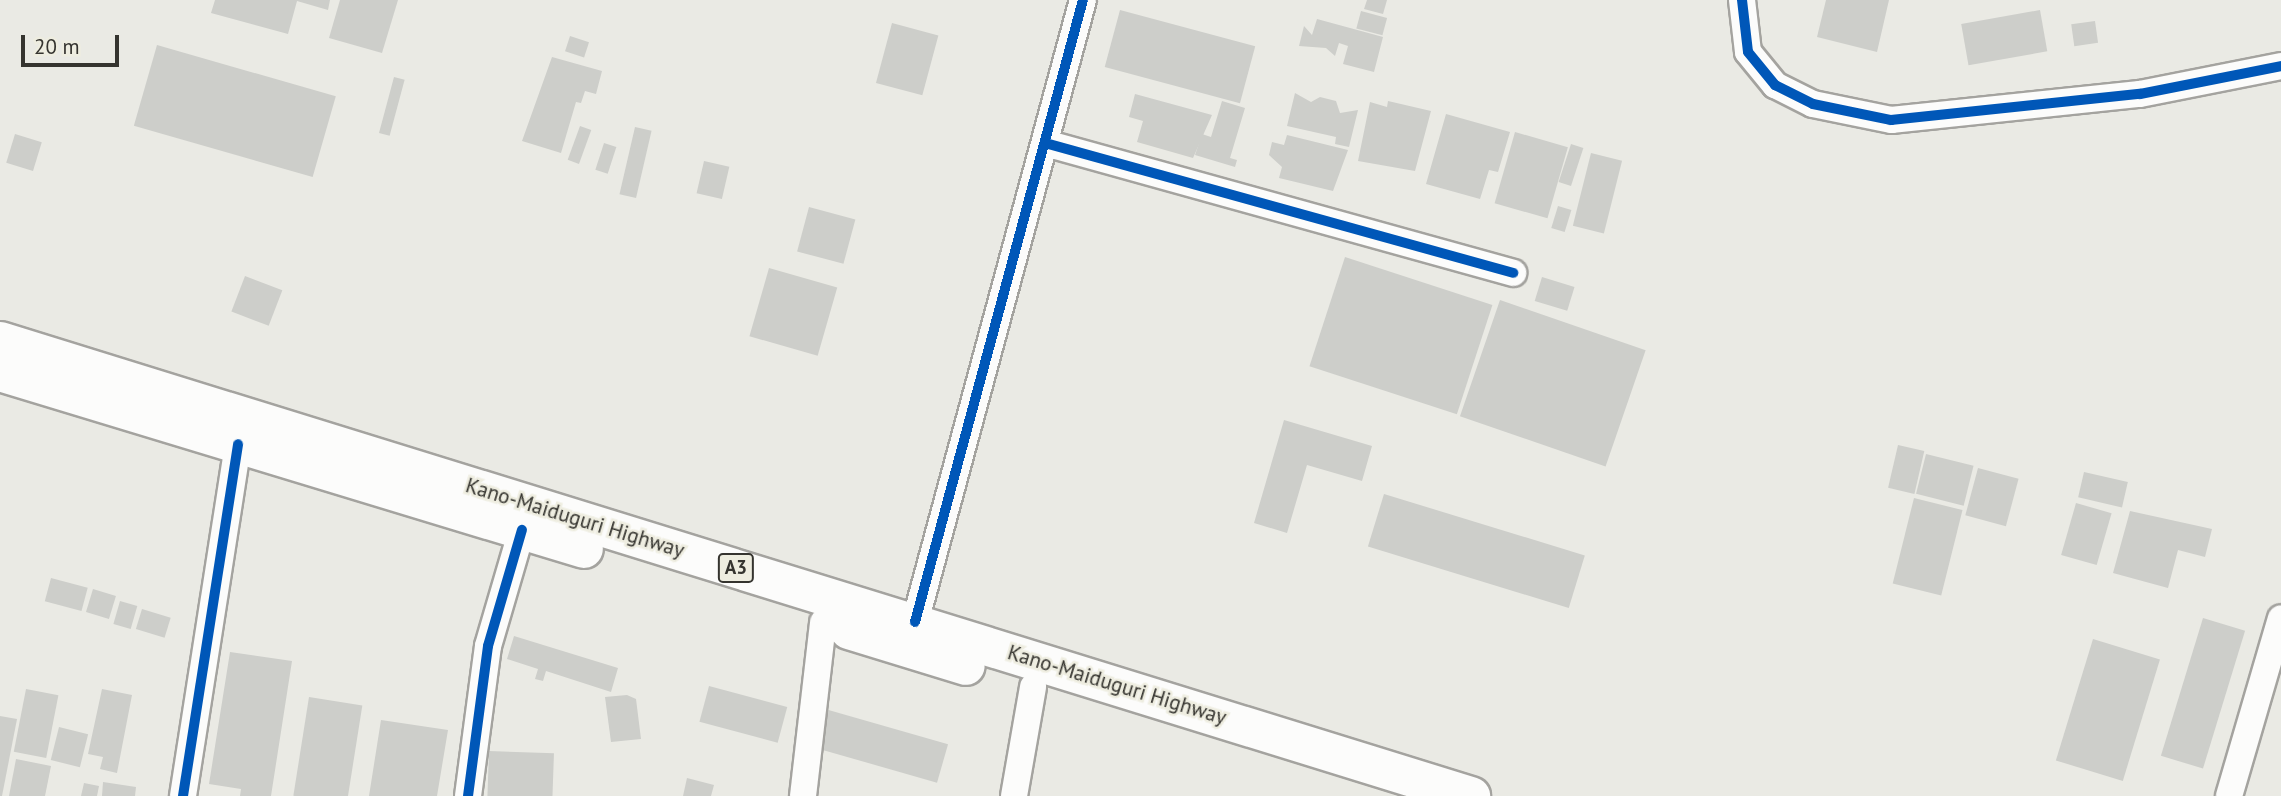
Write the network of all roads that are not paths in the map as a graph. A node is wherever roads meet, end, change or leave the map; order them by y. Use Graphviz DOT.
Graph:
graph roads {
  1 [pos="1083,0"];
  2 [pos="1742,0"];
  3 [pos="2281,66"];
  4 [pos="1045,143"];
  5 [pos="1513,273"];
  6 [pos="0,341"];
  7 [pos="0,372"];
  8 [pos="238,444"];
  9 [pos="412,482"];
  10 [pos="522,530"];
  11 [pos="2281,618"];
  12 [pos="823,622"];
  13 [pos="915,622"];
  14 [pos="1033,687"];
  15 [pos="183,796"];
  16 [pos="468,796"];
  17 [pos="803,796"];
  18 [pos="1014,796"];
  19 [pos="1389,796"];
  20 [pos="1471,796"];
  21 [pos="2229,796"];
  1 -- 4 [label="street"];
  2 -- 3 [label="street"];
  4 -- 5 [label="street"];
  4 -- 13 [label="street"];
  6 -- 9 [label="highway, Kano-Maiduguri Highway / A3"];
  7 -- 8 [label="highway, Kano-Maiduguri Highway / A3"];
  8 -- 9 [label="highway, Kano-Maiduguri Highway / A3"];
  8 -- 15 [label="street"];
  9 -- 10 [label="highway, Kano-Maiduguri Highway / A3"];
  9 -- 13 [label="highway, Kano-Maiduguri Highway / A3"];
  10 -- 12 [label="highway, Kano-Maiduguri Highway / A3"];
  10 -- 16 [label="street"];
  11 -- 21 [label="street"];
  12 -- 14 [label="highway, Kano-Maiduguri Highway / A3"];
  12 -- 17 [label="street"];
  13 -- 20 [label="highway, Kano-Maiduguri Highway / A3"];
  14 -- 18 [label="street"];
  14 -- 19 [label="highway, Kano-Maiduguri Highway / A3"];
}
